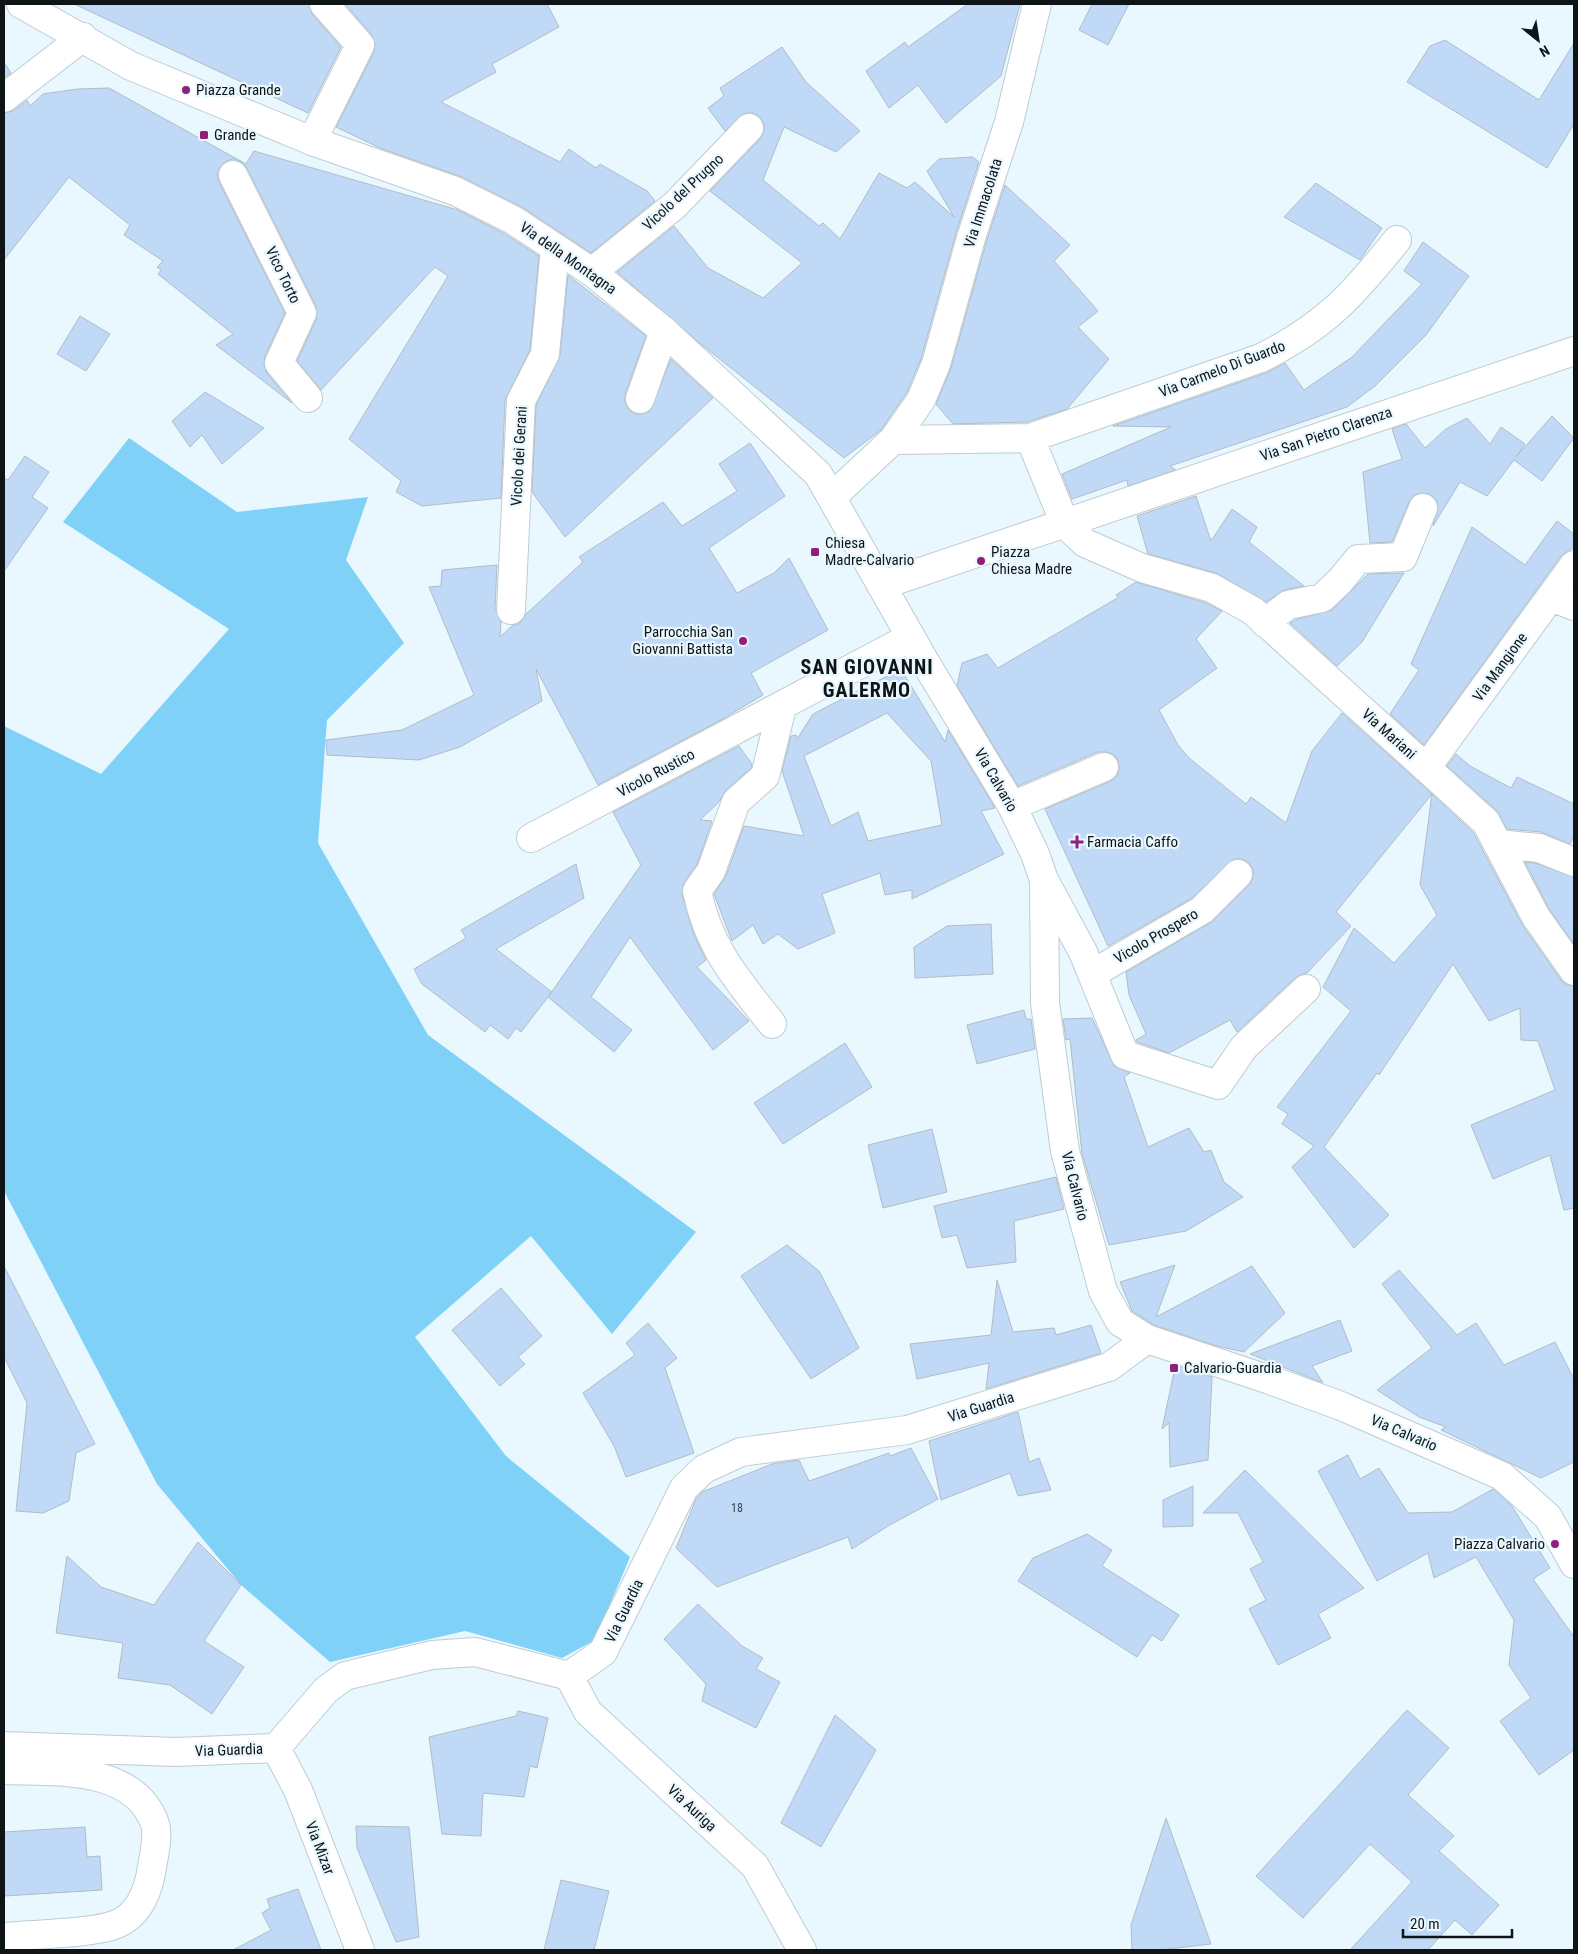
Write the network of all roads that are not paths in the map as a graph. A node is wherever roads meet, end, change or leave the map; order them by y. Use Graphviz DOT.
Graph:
graph roads {
  1 [pos="21,4"];
  2 [pos="324,4"];
  3 [pos="1037,4"];
  4 [pos="83,37"];
  5 [pos="14,90"];
  6 [pos="749,128"];
  7 [pos="312,141"];
  8 [pos="233,175"];
  9 [pos="1397,240"];
  10 [pos="555,248"];
  11 [pos="592,272"];
  12 [pos="664,331"];
  13 [pos="1574,351"];
  14 [pos="308,398"];
  15 [pos="640,399"];
  16 [pos="1036,436"];
  17 [pos="893,440"];
  18 [pos="825,486"];
  19 [pos="1423,508"];
  20 [pos="1072,522"];
  21 [pos="1574,566"];
  22 [pos="882,586"];
  23 [pos="1563,601"];
  24 [pos="511,610"];
  25 [pos="1266,623"];
  26 [pos="911,637"];
  27 [pos="782,707"];
  28 [pos="1104,767"];
  29 [pos="1426,768"];
  30 [pos="1012,806"];
  31 [pos="531,838"];
  32 [pos="1498,844"];
  33 [pos="1574,862"];
  34 [pos="1238,874"];
  35 [pos="1044,880"];
  36 [pos="1574,971"];
  37 [pos="1092,974"];
  38 [pos="1306,989"];
  39 [pos="772,1024"];
  40 [pos="1147,1339"];
  41 [pos="1571,1552"];
  42 [pos="569,1676"];
  43 [pos="4,1746"];
  44 [pos="276,1748"];
  45 [pos="4,1770"];
  46 [pos="4,1936"];
  47 [pos="360,1950"];
  48 [pos="802,1950"];
  1 -- 4 [label="street, Via della Montagna"];
  2 -- 7 [label="street"];
  3 -- 17 [label="street, Via Immacolata"];
  4 -- 5 [label="street"];
  4 -- 7 [label="street, Via della Montagna"];
  6 -- 11 [label="street, Vicolo del Prugno"];
  7 -- 10 [label="street, Via della Montagna"];
  8 -- 14 [label="street, Vico Torto"];
  9 -- 16 [label="street, Via Carmelo Di Guardo"];
  10 -- 11 [label="street, Via della Montagna"];
  10 -- 24 [label="street, Vicolo dei Gerani"];
  11 -- 12 [label="street, Via della Montagna"];
  12 -- 15 [label="street"];
  12 -- 18 [label="street, Via della Montagna"];
  13 -- 20 [label="street, Via San Pietro Clarenza"];
  16 -- 17 [label="street, Via Carmelo Di Guardo"];
  16 -- 20 [label="street"];
  17 -- 18 [label="street, Via Immacolata"];
  18 -- 22 [label="street, Via della Montagna"];
  19 -- 25 [label="street"];
  20 -- 22 [label="street, Via San Pietro Clarenza"];
  20 -- 25 [label="street, Via Mariani"];
  21 -- 23 [label="street, Via Mangione"];
  22 -- 26 [label="street, Via Calvario"];
  23 -- 29 [label="street, Via Mangione"];
  25 -- 29 [label="street, Via Mariani"];
  26 -- 27 [label="street, Vicolo Rustico"];
  26 -- 30 [label="street, Via Calvario"];
  27 -- 31 [label="street, Vicolo Rustico"];
  27 -- 39 [label="street"];
  28 -- 30 [label="street"];
  29 -- 32 [label="street, Via Mariani"];
  30 -- 35 [label="street, Via Calvario"];
  32 -- 33 [label="street"];
  32 -- 36 [label="street, Via Mariani"];
  34 -- 37 [label="street, Vicolo Prospero"];
  35 -- 37 [label="street"];
  35 -- 40 [label="street, Via Calvario"];
  37 -- 38 [label="street"];
  40 -- 41 [label="street, Via Calvario"];
  40 -- 42 [label="street, Via Guardia"];
  42 -- 44 [label="street, Via Guardia"];
  42 -- 48 [label="street, Via Auriga"];
  43 -- 44 [label="street, Via Guardia"];
  44 -- 47 [label="street, Via Mizar"];
  45 -- 46 [label="street"];
}
